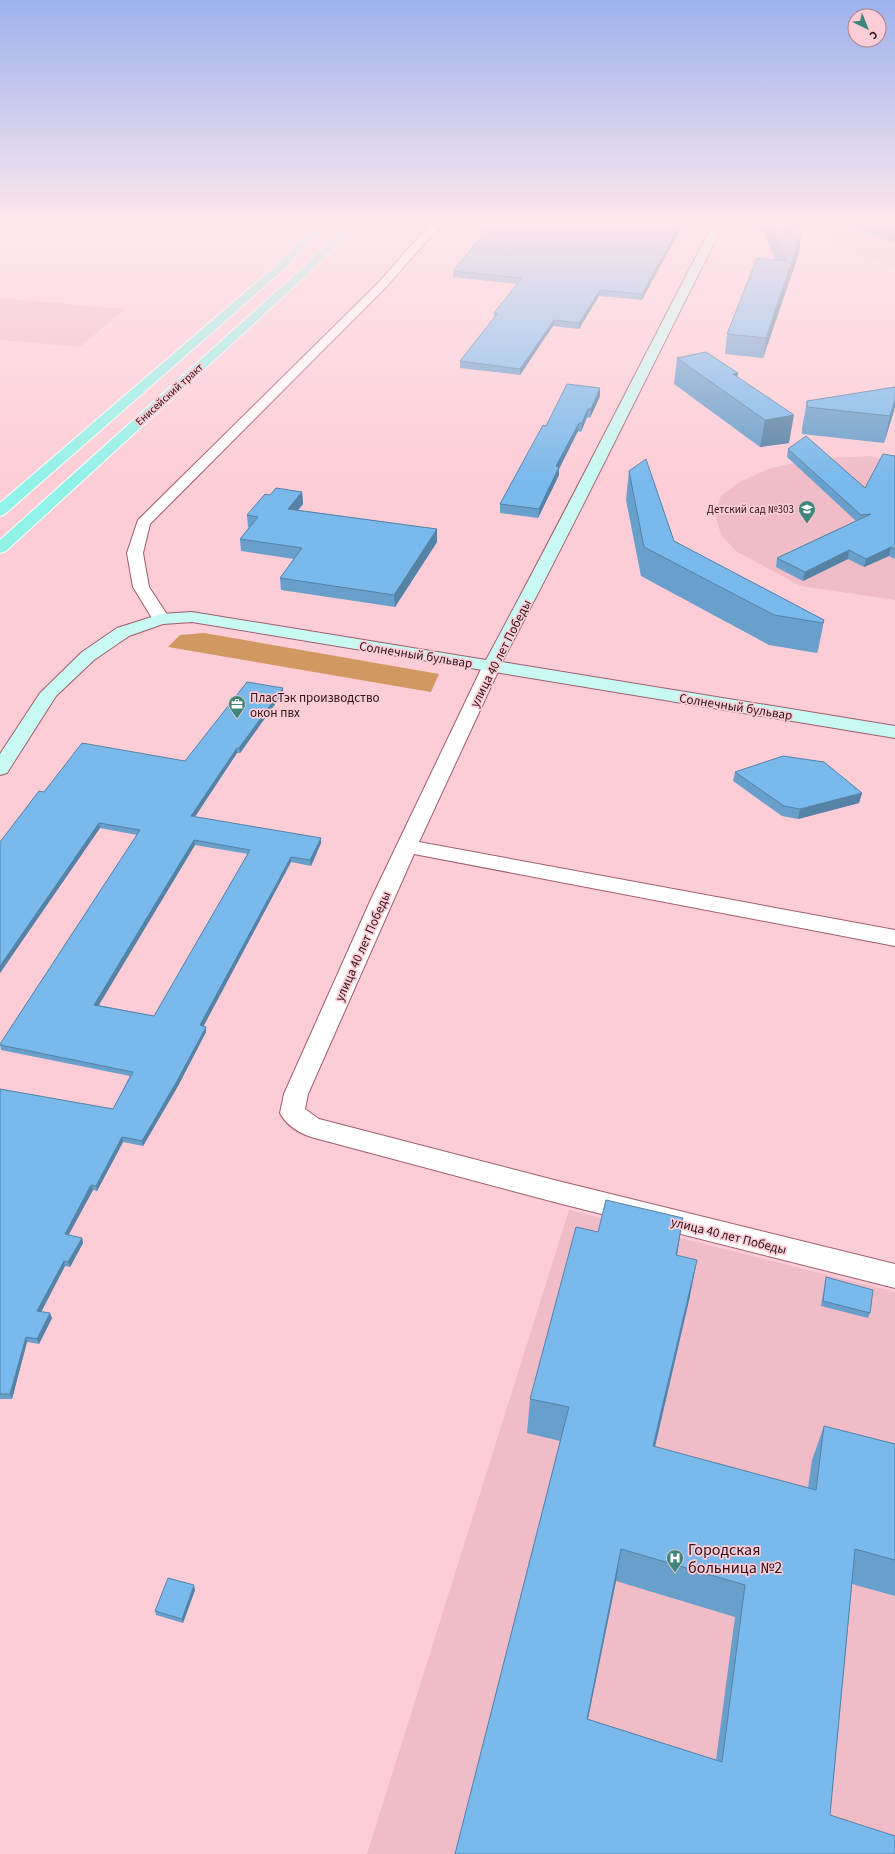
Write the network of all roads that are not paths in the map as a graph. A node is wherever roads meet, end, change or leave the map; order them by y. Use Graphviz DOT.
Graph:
graph roads {
  1 [pos="233,309"];
  2 [pos="264,309"];
  3 [pos="358,309"];
  4 [pos="675,309"];
  5 [pos="0,512"];
  6 [pos="0,548"];
  7 [pos="161,619"];
  8 [pos="492,665"];
  9 [pos="895,732"];
  10 [pos="0,769"];
  11 [pos="407,846"];
  12 [pos="895,938"];
  13 [pos="895,1276"];
  1 -- 5 [label="main road, Енисейский тракт"];
  2 -- 6 [label="main road, Енисейский тракт"];
  3 -- 7 [label="street"];
  4 -- 8 [label="street, улица 40 лет Победы"];
  7 -- 8 [label="street, Солнечный бульвар"];
  7 -- 10 [label="street, Солнечный бульвар"];
  8 -- 9 [label="street, Солнечный бульвар"];
  8 -- 11 [label="street, улица 40 лет Победы"];
  11 -- 12 [label="street"];
  11 -- 13 [label="street, улица 40 лет Победы"];
}
